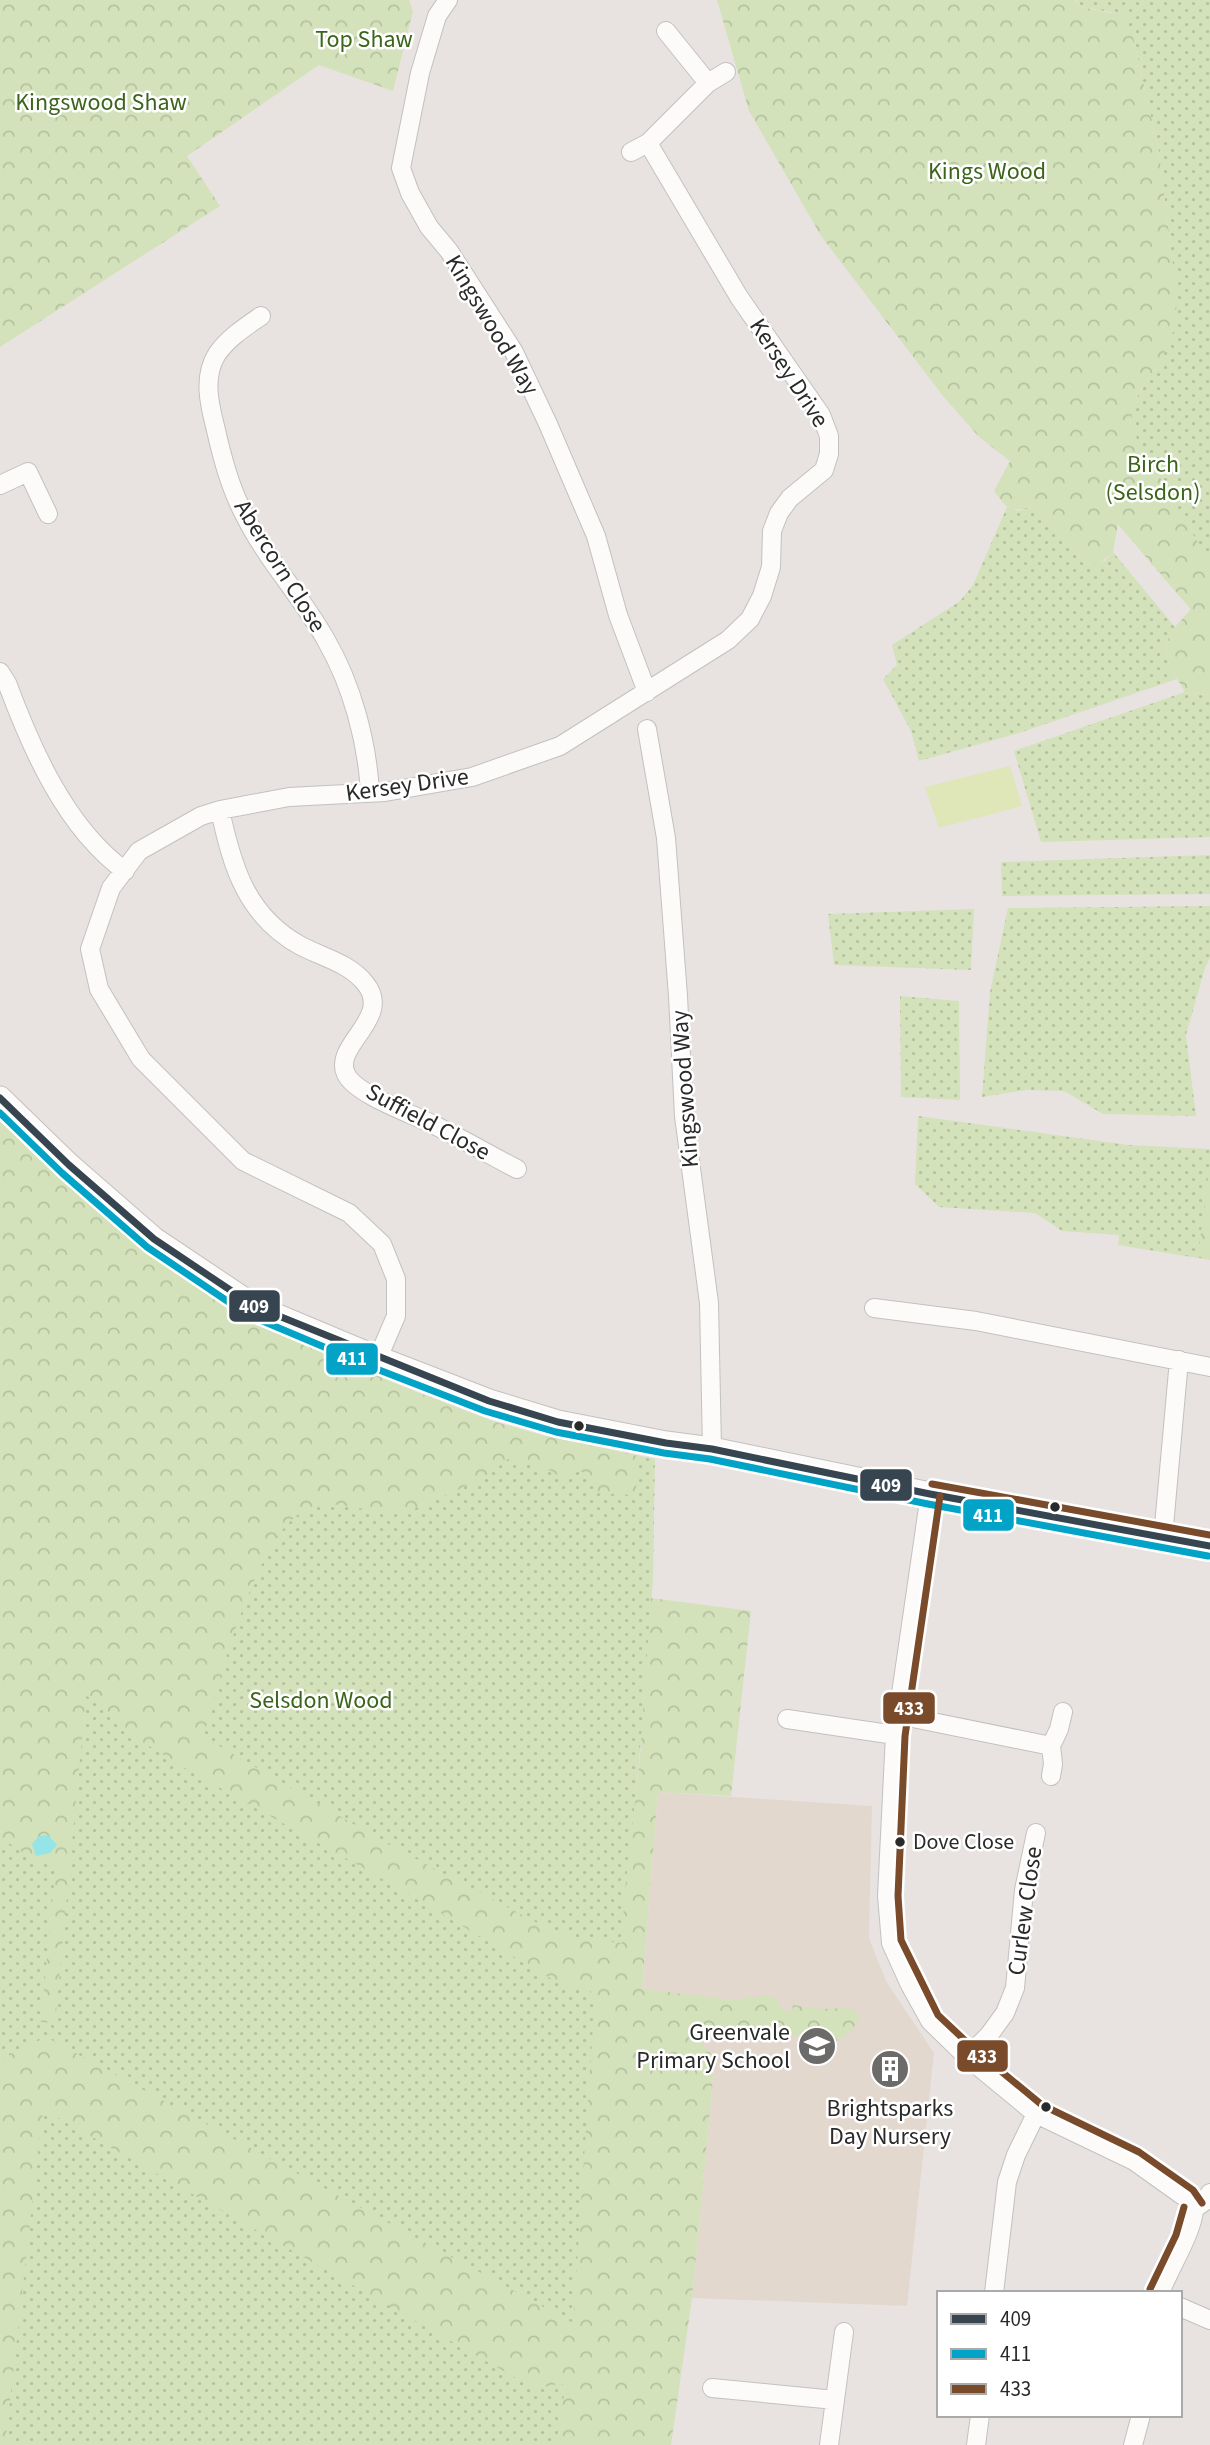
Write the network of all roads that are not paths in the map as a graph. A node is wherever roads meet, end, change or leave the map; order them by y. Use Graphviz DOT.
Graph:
graph roads {
  1 [pos="448,0"];
  2 [pos="666,31"];
  3 [pos="726,72"];
  4 [pos="708,83"];
  5 [pos="648,143"];
  6 [pos="631,152"];
  7 [pos="261,316"];
  8 [pos="0,485"];
  9 [pos="48,514"];
  10 [pos="0,672"];
  11 [pos="647,692"];
  12 [pos="647,729"];
  13 [pos="370,792"];
  14 [pos="220,810"];
  15 [pos="125,872"];
  16 [pos="0,1098"];
  17 [pos="517,1169"];
  18 [pos="874,1308"];
  19 [pos="378,1358"];
  20 [pos="1179,1360"];
  21 [pos="1210,1367"];
  22 [pos="712,1449"];
  23 [pos="930,1494"];
  24 [pos="1163,1537"];
  25 [pos="1210,1546"];
  26 [pos="1063,1712"];
  27 [pos="898,1715"];
  28 [pos="787,1719"];
  29 [pos="895,1735"];
  30 [pos="1051,1746"];
  31 [pos="1051,1776"];
  32 [pos="1036,1833"];
  33 [pos="967,2057"];
  34 [pos="1036,2114"];
  35 [pos="1210,2193"];
  36 [pos="1194,2209"];
  37 [pos="994,2291"];
  38 [pos="1161,2291"];
  39 [pos="1182,2308"];
  40 [pos="1210,2320"];
  41 [pos="844,2332"];
  42 [pos="712,2388"];
  43 [pos="835,2400"];
  44 [pos="980,2417"];
  45 [pos="1141,2417"];
  46 [pos="830,2445"];
  47 [pos="976,2445"];
  48 [pos="1133,2445"];
  1 -- 11 [label="street, Kingswood Way"];
  2 -- 4 [label="street"];
  3 -- 4 [label="street"];
  4 -- 5 [label="street"];
  5 -- 6 [label="street"];
  5 -- 11 [label="street, Kersey Drive"];
  7 -- 13 [label="street, Abercorn Close"];
  8 -- 9 [label="street"];
  10 -- 15 [label="street"];
  11 -- 13 [label="street, Kersey Drive"];
  12 -- 22 [label="street, Kingswood Way"];
  13 -- 14 [label="street, Kersey Drive"];
  14 -- 15 [label="street, Kersey Drive"];
  14 -- 17 [label="street, Suffield Close"];
  15 -- 19 [label="street, Kersey Drive"];
  16 -- 19 [label="street"];
  18 -- 20 [label="street"];
  19 -- 22 [label="street"];
  20 -- 21 [label="street"];
  20 -- 24 [label="street"];
  22 -- 23 [label="street"];
  23 -- 24 [label="street"];
  23 -- 27 [label="street"];
  24 -- 25 [label="street"];
  26 -- 30 [label="street"];
  27 -- 29 [label="street"];
  27 -- 30 [label="street"];
  28 -- 29 [label="street"];
  29 -- 33 [label="street"];
  30 -- 31 [label="street"];
  32 -- 33 [label="street, Curlew Close"];
  33 -- 34 [label="street"];
  34 -- 36 [label="street"];
  34 -- 37 [label="street"];
  35 -- 36 [label="street"];
  36 -- 38 [label="street"];
  39 -- 40 [label="street"];
  41 -- 43 [label="street"];
  42 -- 43 [label="street"];
  43 -- 46 [label="street"];
  44 -- 47 [label="street"];
  45 -- 48 [label="street"];
}
